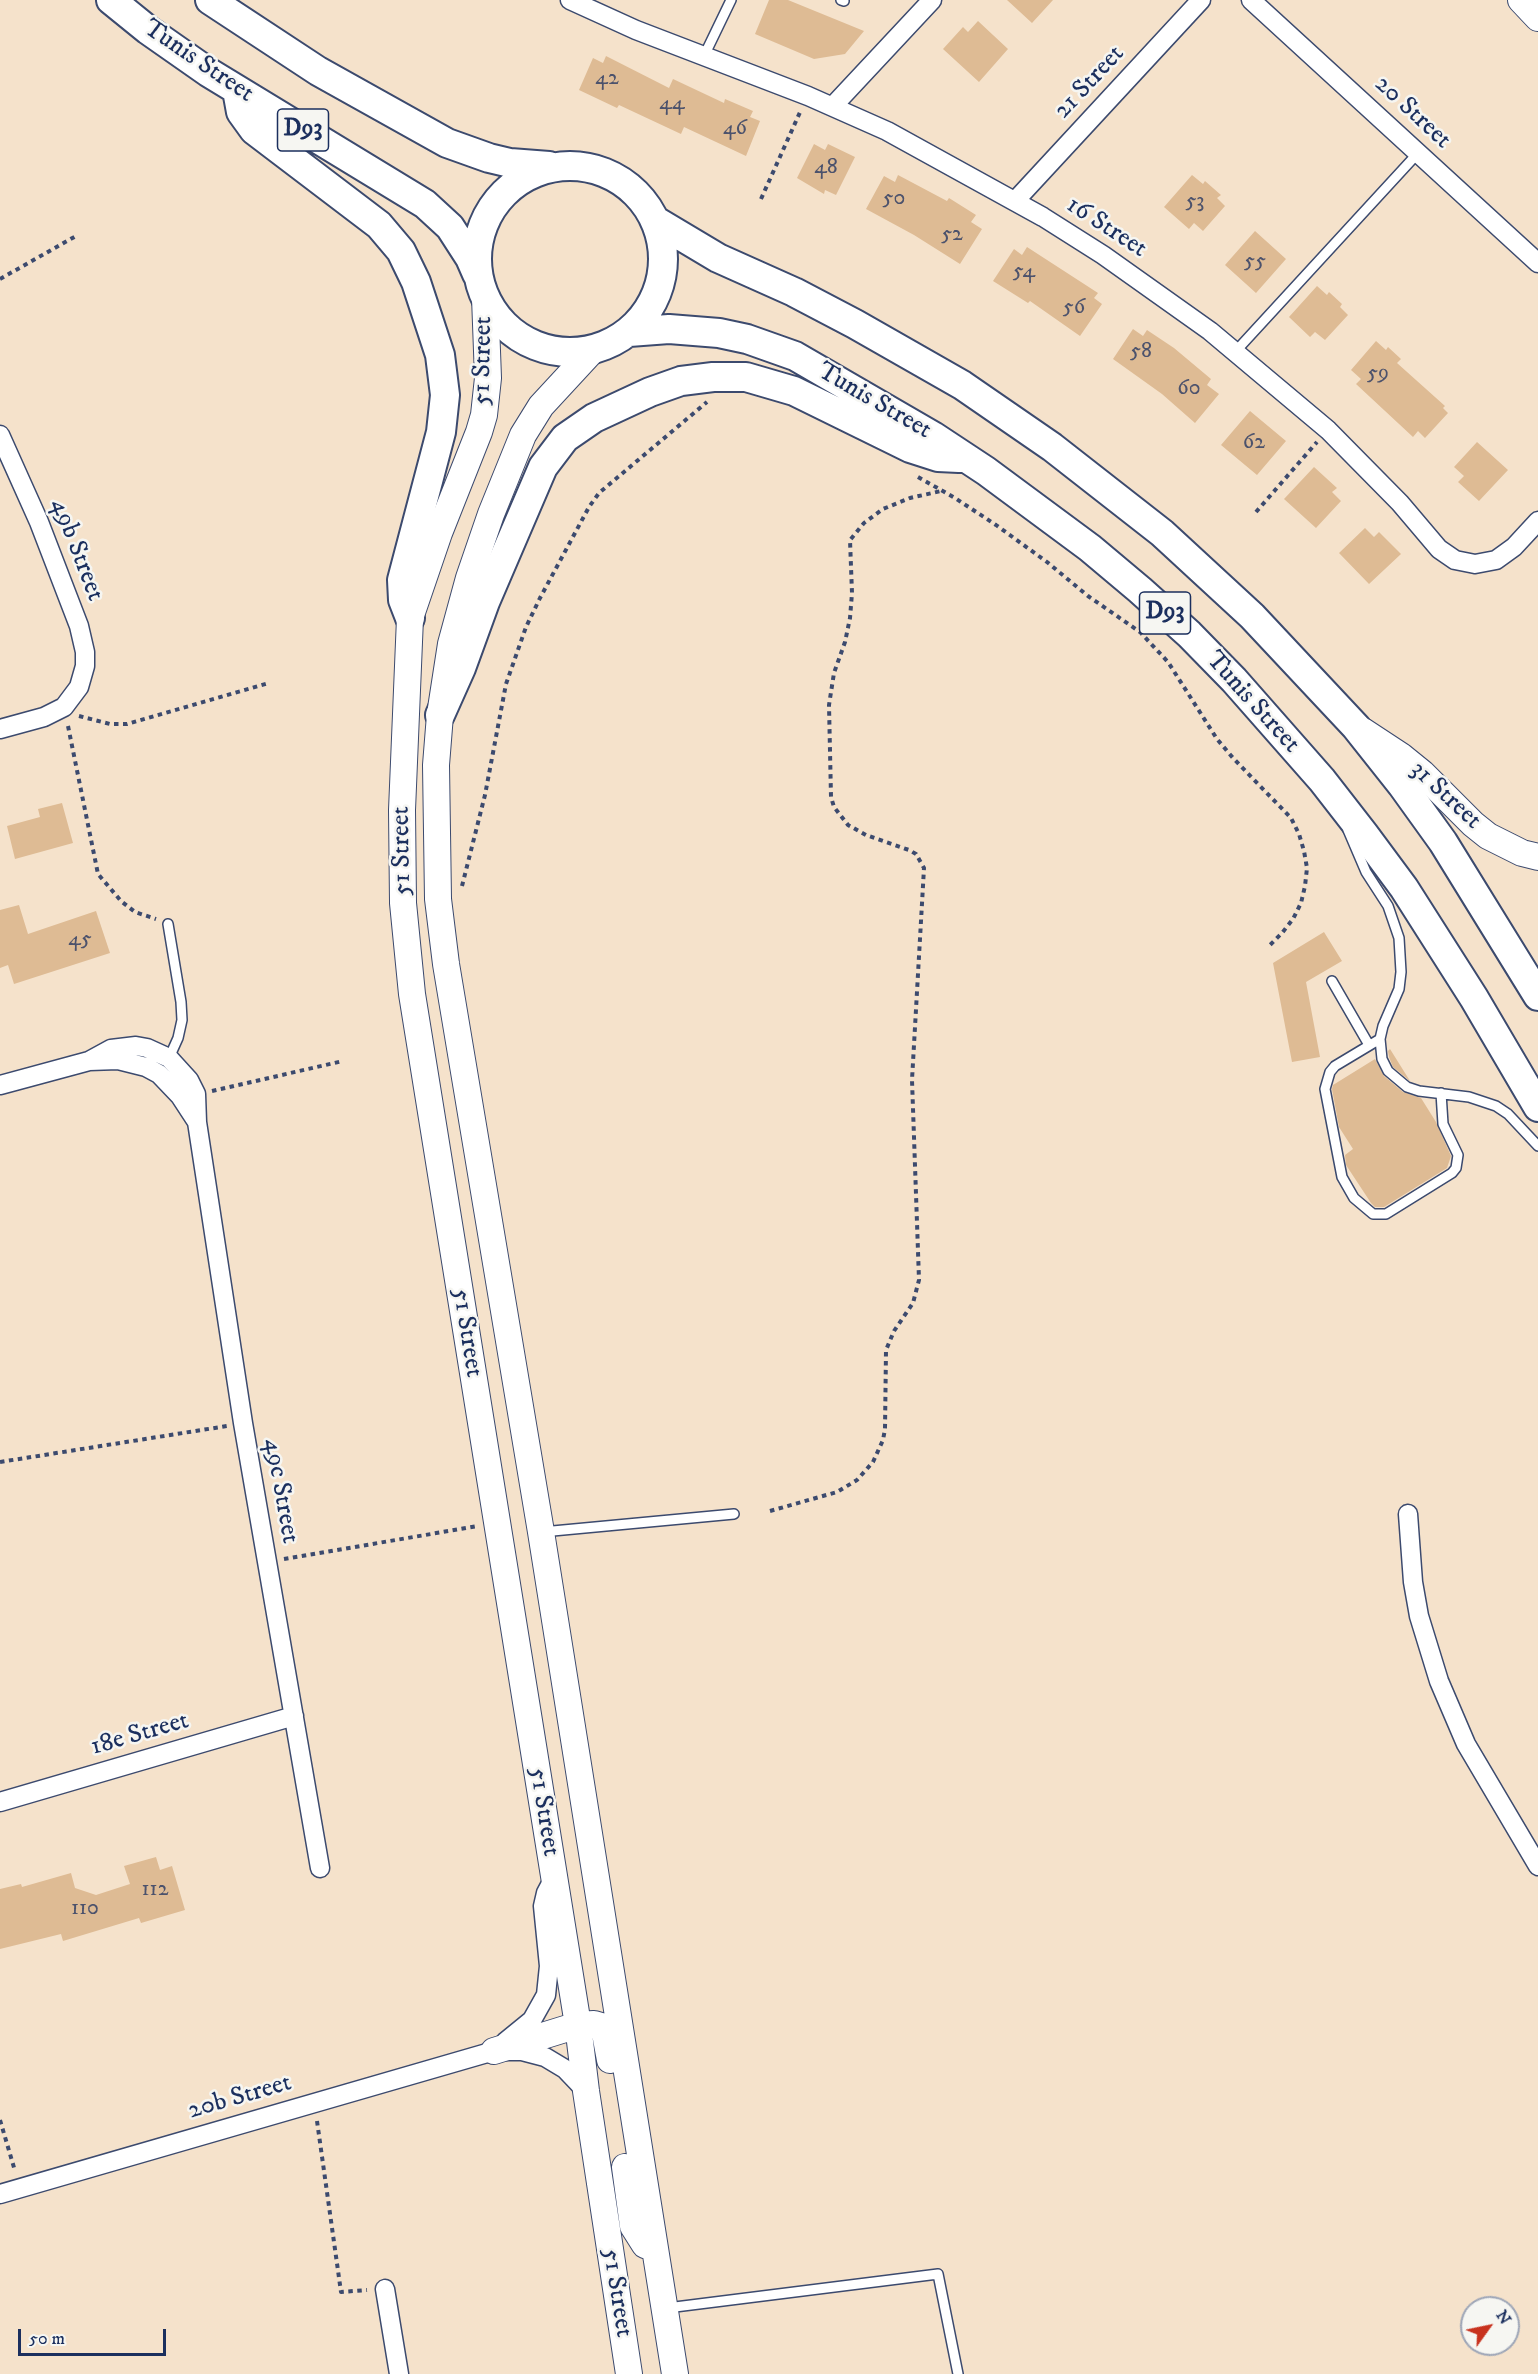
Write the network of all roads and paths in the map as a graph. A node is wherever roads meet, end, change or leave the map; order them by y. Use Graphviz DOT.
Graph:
graph roads {
  1 [pos="111,0"];
  2 [pos="210,0"];
  3 [pos="570,0"];
  4 [pos="731,0"];
  5 [pos="932,0"];
  6 [pos="1201,0"];
  7 [pos="1251,0"];
  8 [pos="1521,0"];
  9 [pos="592,5"];
  10 [pos="1538,18"];
  11 [pos="704,56"];
  12 [pos="237,90"];
  13 [pos="808,96"];
  14 [pos="833,106"];
  15 [pos="1418,153"];
  16 [pos="554,166"];
  17 [pos="761,199"];
  18 [pos="1015,201"];
  19 [pos="656,221"];
  20 [pos="76,236"];
  21 [pos="1538,263"];
  22 [pos="0,279"];
  23 [pos="481,286"];
  24 [pos="629,332"];
  25 [pos="1235,351"];
  26 [pos="590,353"];
  27 [pos="714,398"];
  28 [pos="1328,430"];
  29 [pos="0,435"];
  30 [pos="967,458"];
  31 [pos="911,474"];
  32 [pos="942,490"];
  33 [pos="1256,512"];
  34 [pos="1538,520"];
  35 [pos="410,618"];
  36 [pos="269,683"];
  37 [pos="64,707"];
  38 [pos="440,715"];
  39 [pos="1356,727"];
  40 [pos="0,729"];
  41 [pos="1342,807"];
  42 [pos="1538,857"];
  43 [pos="461,889"];
  44 [pos="168,924"];
  45 [pos="1269,945"];
  46 [pos="1332,981"];
  47 [pos="1538,996"];
  48 [pos="1380,1039"];
  49 [pos="1369,1045"];
  50 [pos="169,1058"];
  51 [pos="89,1061"];
  52 [pos="343,1061"];
  53 [pos="0,1085"];
  54 [pos="1441,1093"];
  55 [pos="196,1094"];
  56 [pos="1538,1107"];
  57 [pos="197,1122"];
  58 [pos="1538,1146"];
  59 [pos="243,1423"];
  60 [pos="0,1461"];
  61 [pos="770,1511"];
  62 [pos="734,1514"];
  63 [pos="1408,1515"];
  64 [pos="496,1522"];
  65 [pos="541,1532"];
  66 [pos="267,1562"];
  67 [pos="294,1716"];
  68 [pos="0,1802"];
  69 [pos="1538,1866"];
  70 [pos="320,1868"];
  71 [pos="554,1878"];
  72 [pos="578,2025"];
  73 [pos="494,2051"];
  74 [pos="586,2091"];
  75 [pos="314,2103"];
  76 [pos="0,2120"];
  77 [pos="21,2188"];
  78 [pos="0,2194"];
  79 [pos="655,2249"];
  80 [pos="385,2289"];
  81 [pos="665,2308"];
  82 [pos="399,2374"];
  83 [pos="629,2374"];
  84 [pos="675,2374"];
  85 [pos="958,2374"];
  1 -- 12 [label="main road, Tunis Street / D93"];
  2 -- 16 [label="main road, D93"];
  3 -- 9 [label="street, 16 Street"];
  4 -- 11 [label="lane"];
  5 -- 14 [label="street"];
  6 -- 18 [label="street, 21 Street"];
  7 -- 15 [label="street, 20 Street"];
  8 -- 10 [label="street"];
  9 -- 11 [label="street, 16 Street"];
  11 -- 13 [label="street, 16 Street"];
  12 -- 23 [label="main road, Tunis Street / D93"];
  12 -- 35 [label="main road"];
  13 -- 14 [label="street, 16 Street"];
  13 -- 17 [label="path"];
  14 -- 18 [label="street, 16 Street"];
  15 -- 21 [label="street, 20 Street"];
  15 -- 25 [label="lane"];
  16 -- 19 [label="main road"];
  16 -- 23 [label="main road"];
  18 -- 25 [label="street, 16 Street"];
  19 -- 24 [label="main road"];
  19 -- 39 [label="main road, D93"];
  20 -- 22 [label="path"];
  23 -- 26 [label="main road"];
  23 -- 35 [label="street, 51 Street"];
  24 -- 26 [label="main road"];
  24 -- 30 [label="main road, Tunis Street / D93"];
  25 -- 28 [label="street, 16 Street"];
  26 -- 38 [label="street, 51 Street"];
  27 -- 43 [label="path"];
  28 -- 33 [label="path"];
  28 -- 34 [label="street, 16 Street"];
  29 -- 37 [label="street, 49b Street"];
  30 -- 38 [label="main road"];
  30 -- 41 [label="main road, Tunis Street / D93"];
  31 -- 32 [label="path"];
  32 -- 45 [label="path"];
  32 -- 61 [label="path"];
  35 -- 64 [label="street, 51 Street"];
  36 -- 37 [label="path"];
  37 -- 40 [label="street"];
  37 -- 44 [label="path"];
  38 -- 65 [label="street, 51 Street"];
  39 -- 42 [label="street, 31 Street"];
  39 -- 47 [label="main road, D93"];
  41 -- 48 [label="lane"];
  41 -- 56 [label="main road, Tunis Street / D93"];
  44 -- 50 [label="lane"];
  46 -- 49 [label="lane"];
  48 -- 49 [label="lane"];
  48 -- 54 [label="lane"];
  49 -- 54 [label="lane"];
  50 -- 51 [label="street"];
  50 -- 55 [label="street"];
  51 -- 53 [label="street"];
  51 -- 57 [label="street, 49c Street"];
  52 -- 55 [label="path"];
  54 -- 58 [label="lane"];
  55 -- 57 [label="street, 49c Street"];
  57 -- 59 [label="street, 49c Street"];
  59 -- 60 [label="path"];
  59 -- 66 [label="street, 49c Street"];
  62 -- 65 [label="lane"];
  63 -- 69 [label="street"];
  64 -- 66 [label="path"];
  64 -- 71 [label="street, 51 Street"];
  65 -- 79 [label="street, 51 Street"];
  66 -- 67 [label="street, 49c Street"];
  67 -- 68 [label="street, 18e Street"];
  67 -- 70 [label="street, 49c Street"];
  71 -- 72 [label="street, 51 Street"];
  71 -- 73 [label="street, 20b Street"];
  72 -- 73 [label="street"];
  72 -- 74 [label="street, 51 Street"];
  72 -- 79 [label="street"];
  73 -- 74 [label="street, 20b Street"];
  73 -- 75 [label="street, 20b Street"];
  74 -- 83 [label="street, 51 Street"];
  75 -- 77 [label="street, 20b Street"];
  75 -- 80 [label="path"];
  76 -- 77 [label="path"];
  77 -- 78 [label="street, 20b Street"];
  79 -- 81 [label="street, 51 Street"];
  80 -- 82 [label="street"];
  81 -- 84 [label="street, 51 Street"];
  81 -- 85 [label="lane"];
}
